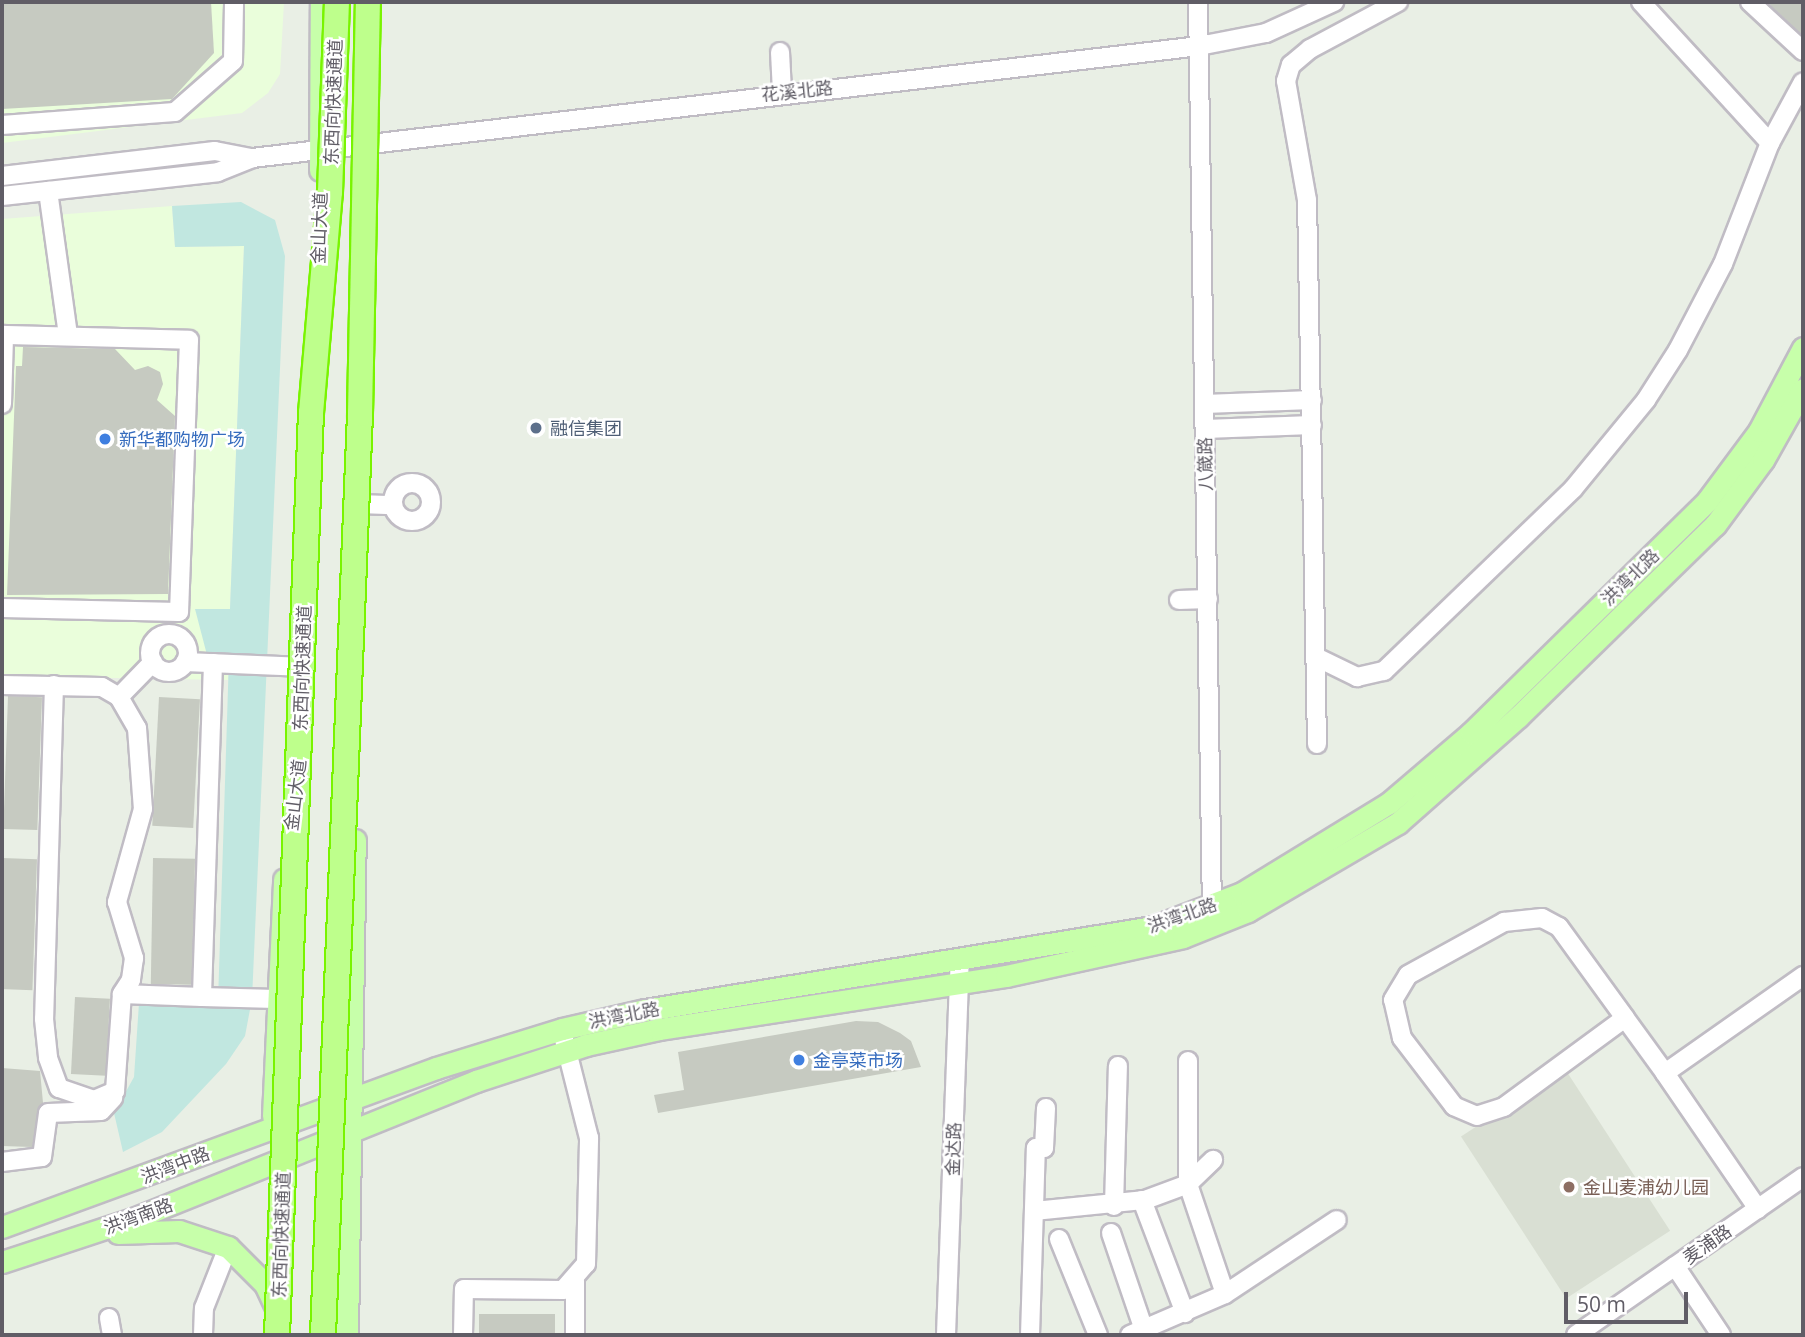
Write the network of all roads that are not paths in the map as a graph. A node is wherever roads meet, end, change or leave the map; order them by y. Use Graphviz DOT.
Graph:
graph roads {
  1 [pos="234,2"];
  2 [pos="321,2"];
  3 [pos="337,2"];
  4 [pos="368,2"];
  5 [pos="378,2"];
  6 [pos="1198,2"];
  7 [pos="1334,2"];
  8 [pos="1398,2"];
  9 [pos="1641,2"];
  10 [pos="1749,2"];
  11 [pos="1199,46"];
  12 [pos="1803,51"];
  13 [pos="780,52"];
  14 [pos="1803,82"];
  15 [pos="782,92"];
  16 [pos="2,125"];
  17 [pos="372,144"];
  18 [pos="1770,144"];
  19 [pos="320,150"];
  20 [pos="252,158"];
  21 [pos="2,176"];
  22 [pos="47,191"];
  23 [pos="2,196"];
  24 [pos="68,336"];
  25 [pos="1803,348"];
  26 [pos="1803,389"];
  27 [pos="1312,400"];
  28 [pos="2,404"];
  29 [pos="1204,404"];
  30 [pos="1312,425"];
  31 [pos="1205,429"];
  32 [pos="360,505"];
  33 [pos="393,505"];
  34 [pos="1208,599"];
  35 [pos="1179,600"];
  36 [pos="2,608"];
  37 [pos="179,612"];
  38 [pos="177,636"];
  39 [pos="1316,657"];
  40 [pos="153,662"];
  41 [pos="185,662"];
  42 [pos="214,663"];
  43 [pos="305,667"];
  44 [pos="2,685"];
  45 [pos="54,685"];
  46 [pos="119,696"];
  47 [pos="1317,744"];
  48 [pos="1212,916"];
  49 [pos="960,962"];
  50 [pos="1803,976"];
  51 [pos="960,984"];
  52 [pos="122,994"];
  53 [pos="202,997"];
  54 [pos="276,999"];
  55 [pos="1625,1018"];
  56 [pos="562,1029"];
  57 [pos="567,1051"];
  58 [pos="1188,1061"];
  59 [pos="1118,1066"];
  60 [pos="1665,1073"];
  61 [pos="115,1091"];
  62 [pos="349,1103"];
  63 [pos="1046,1108"];
  64 [pos="273,1128"];
  65 [pos="349,1133"];
  66 [pos="1213,1160"];
  67 [pos="2,1162"];
  68 [pos="272,1165"];
  69 [pos="1803,1177"];
  70 [pos="1188,1184"];
  71 [pos="1142,1200"];
  72 [pos="1114,1206"];
  73 [pos="1758,1209"];
  74 [pos="1034,1211"];
  75 [pos="1336,1220"];
  76 [pos="2,1227"];
  77 [pos="1111,1233"];
  78 [pos="81,1237"];
  79 [pos="1059,1239"];
  80 [pos="228,1247"];
  81 [pos="2,1262"];
  82 [pos="1675,1266"];
  83 [pos="575,1281"];
  84 [pos="1225,1294"];
  85 [pos="276,1308"];
  86 [pos="1185,1313"];
  87 [pos="1168,1329"];
  88 [pos="1137,1333"];
  89 [pos="203,1335"];
  90 [pos="276,1335"];
  91 [pos="323,1335"];
  92 [pos="347,1335"];
  93 [pos="463,1335"];
  94 [pos="575,1335"];
  95 [pos="946,1335"];
  96 [pos="1030,1335"];
  97 [pos="1098,1335"];
  98 [pos="1576,1335"];
  99 [pos="1721,1335"];
  1 -- 16 [label="street"];
  2 -- 19 [label="main road, 金山大道"];
  3 -- 90 [label="highway, 东西向快速通道, bridge"];
  4 -- 91 [label="highway, 东西向快速通道, bridge"];
  5 -- 17 [label="main road"];
  6 -- 11 [label="street, 八箴路"];
  7 -- 11 [label="street, 花溪北路"];
  8 -- 27 [label="street"];
  9 -- 18 [label="street"];
  10 -- 12 [label="street"];
  11 -- 15 [label="street, 花溪北路"];
  11 -- 29 [label="street, 八箴路"];
  13 -- 15 [label="street"];
  14 -- 18 [label="street"];
  15 -- 17 [label="street, 花溪北路"];
  17 -- 19 [label="street, 花溪北路"];
  17 -- 32 [label="main road"];
  18 -- 39 [label="street"];
  19 -- 20 [label="street, 花溪北路"];
  19 -- 43 [label="main road, 金山大道"];
  20 -- 21 [label="street"];
  20 -- 22 [label="street"];
  22 -- 23 [label="street"];
  22 -- 24 [label="street"];
  24 -- 28 [label="street"];
  24 -- 37 [label="street"];
  25 -- 48 [label="main road, 洪湾北路"];
  26 -- 48 [label="main road, 洪湾北路"];
  27 -- 29 [label="street"];
  27 -- 30 [label="street"];
  29 -- 31 [label="street, 八箴路"];
  30 -- 31 [label="street"];
  30 -- 39 [label="street"];
  31 -- 34 [label="street, 八箴路"];
  32 -- 33 [label="street"];
  32 -- 62 [label="main road"];
  34 -- 35 [label="street"];
  34 -- 48 [label="street, 八箴路"];
  36 -- 37 [label="street"];
  37 -- 38 [label="street"];
  38 -- 40 [label="street"];
  38 -- 41 [label="street"];
  39 -- 47 [label="street"];
  40 -- 41 [label="street"];
  40 -- 46 [label="street"];
  41 -- 42 [label="street"];
  42 -- 43 [label="street"];
  42 -- 53 [label="street"];
  43 -- 54 [label="main road, 金山大道"];
  44 -- 45 [label="street"];
  45 -- 46 [label="street"];
  45 -- 61 [label="street"];
  46 -- 52 [label="street"];
  48 -- 49 [label="main road, 洪湾北路"];
  48 -- 51 [label="main road, 洪湾北路"];
  49 -- 51 [label="street, 金达路"];
  49 -- 56 [label="main road, 洪湾北路"];
  50 -- 60 [label="street"];
  51 -- 57 [label="main road, 洪湾北路"];
  51 -- 95 [label="street, 金达路"];
  52 -- 53 [label="street"];
  52 -- 61 [label="street"];
  53 -- 54 [label="street"];
  54 -- 64 [label="main road, 金山大道"];
  55 -- 55 [label="street"];
  55 -- 60 [label="street"];
  56 -- 57 [label="street"];
  56 -- 62 [label="main road, 洪湾北路"];
  57 -- 65 [label="main road, 洪湾北路"];
  57 -- 83 [label="street"];
  58 -- 70 [label="street"];
  59 -- 72 [label="street"];
  60 -- 73 [label="street"];
  61 -- 67 [label="street"];
  62 -- 64 [label="main road, 洪湾中路"];
  62 -- 65 [label="main road"];
  63 -- 74 [label="street"];
  64 -- 68 [label="main road, 金山大道"];
  64 -- 76 [label="main road, 洪湾中路"];
  65 -- 68 [label="main road, 洪湾南路"];
  65 -- 92 [label="main road"];
  66 -- 70 [label="street"];
  68 -- 78 [label="main road, 洪湾南路"];
  68 -- 85 [label="main road, 金山大道"];
  69 -- 73 [label="street, 麦浦路"];
  70 -- 71 [label="street"];
  70 -- 84 [label="street"];
  71 -- 72 [label="street"];
  71 -- 86 [label="street"];
  72 -- 74 [label="street"];
  73 -- 82 [label="street, 麦浦路"];
  74 -- 96 [label="street"];
  75 -- 84 [label="street"];
  77 -- 88 [label="street"];
  78 -- 80 [label="main road"];
  78 -- 81 [label="main road, 洪湾南路"];
  79 -- 97 [label="street"];
  80 -- 85 [label="main road"];
  80 -- 89 [label="street"];
  82 -- 98 [label="street, 麦浦路"];
  82 -- 99 [label="street"];
  83 -- 93 [label="street"];
  83 -- 94 [label="street"];
  84 -- 86 [label="street"];
  85 -- 90 [label="main road, 金山大道"];
  86 -- 87 [label="street"];
  87 -- 88 [label="street"];
}
